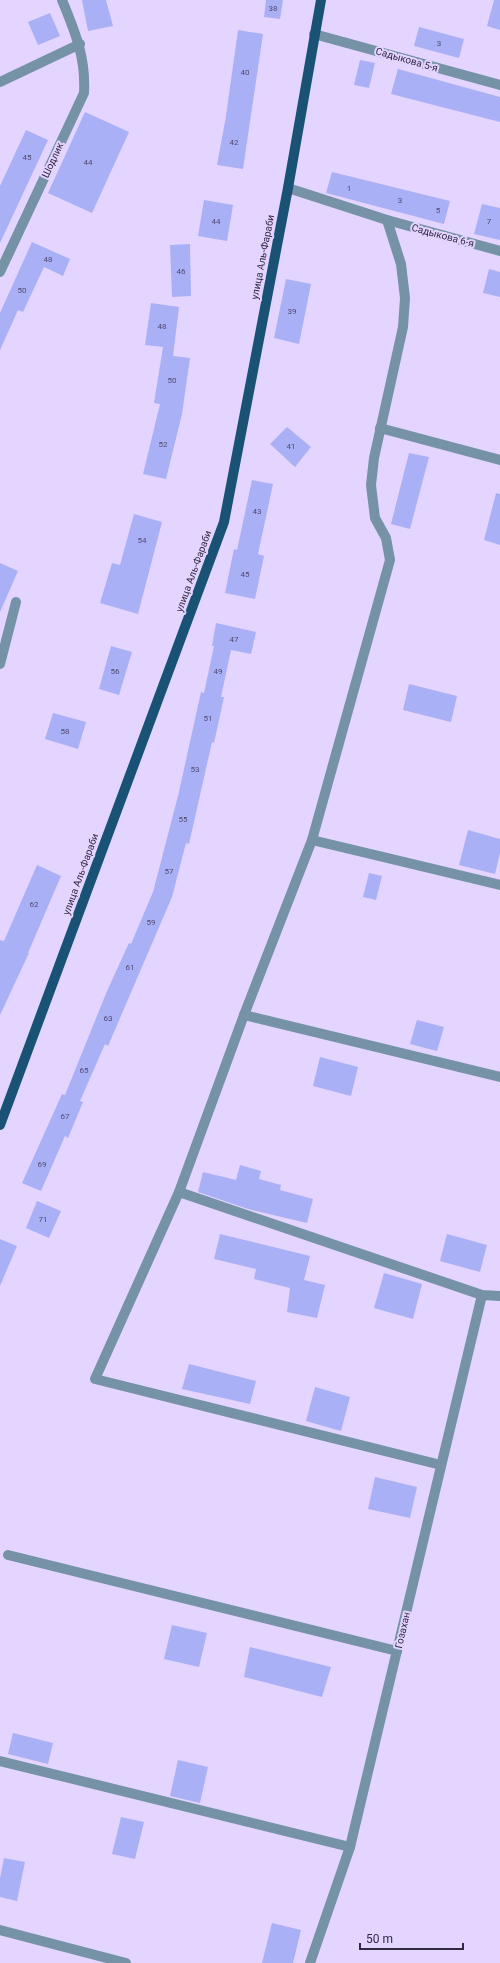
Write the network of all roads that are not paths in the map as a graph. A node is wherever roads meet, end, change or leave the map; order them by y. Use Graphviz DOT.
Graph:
graph roads {
  1 [pos="62,0"];
  2 [pos="321,0"];
  3 [pos="314,34"];
  4 [pos="80,44"];
  5 [pos="0,82"];
  6 [pos="500,85"];
  7 [pos="288,188"];
  8 [pos="386,220"];
  9 [pos="500,250"];
  10 [pos="0,272"];
  11 [pos="380,428"];
  12 [pos="500,460"];
  13 [pos="16,602"];
  14 [pos="0,664"];
  15 [pos="312,840"];
  16 [pos="500,885"];
  17 [pos="244,1015"];
  18 [pos="500,1077"];
  19 [pos="0,1125"];
  20 [pos="179,1192"];
  21 [pos="482,1295"];
  22 [pos="500,1296"];
  23 [pos="441,1465"];
  24 [pos="8,1555"];
  25 [pos="397,1651"];
  26 [pos="0,1761"];
  27 [pos="350,1847"];
  28 [pos="0,1930"];
  29 [pos="126,1963"];
  30 [pos="310,1963"];
  1 -- 4 [label="street, Шодлик"];
  2 -- 3 [label="main road, улица Аль-Фараби"];
  3 -- 6 [label="street, Садыкова 5-я"];
  3 -- 7 [label="main road, улица Аль-Фараби"];
  4 -- 5 [label="street"];
  4 -- 10 [label="street, Шодлик"];
  7 -- 8 [label="street, Садыкова 6-я"];
  7 -- 19 [label="main road, улица Аль-Фараби"];
  8 -- 9 [label="street, Садыкова 6-я"];
  8 -- 11 [label="street"];
  11 -- 12 [label="street"];
  11 -- 15 [label="street"];
  13 -- 14 [label="street"];
  15 -- 16 [label="street"];
  15 -- 17 [label="street"];
  17 -- 18 [label="street"];
  17 -- 20 [label="street"];
  20 -- 21 [label="street"];
  20 -- 23 [label="street"];
  21 -- 22 [label="street"];
  21 -- 23 [label="street, Гозахан"];
  23 -- 25 [label="street, Гозахан"];
  24 -- 25 [label="street"];
  25 -- 27 [label="street, Гозахан"];
  26 -- 27 [label="street"];
  27 -- 30 [label="street, Гозахан"];
  28 -- 29 [label="street"];
}
